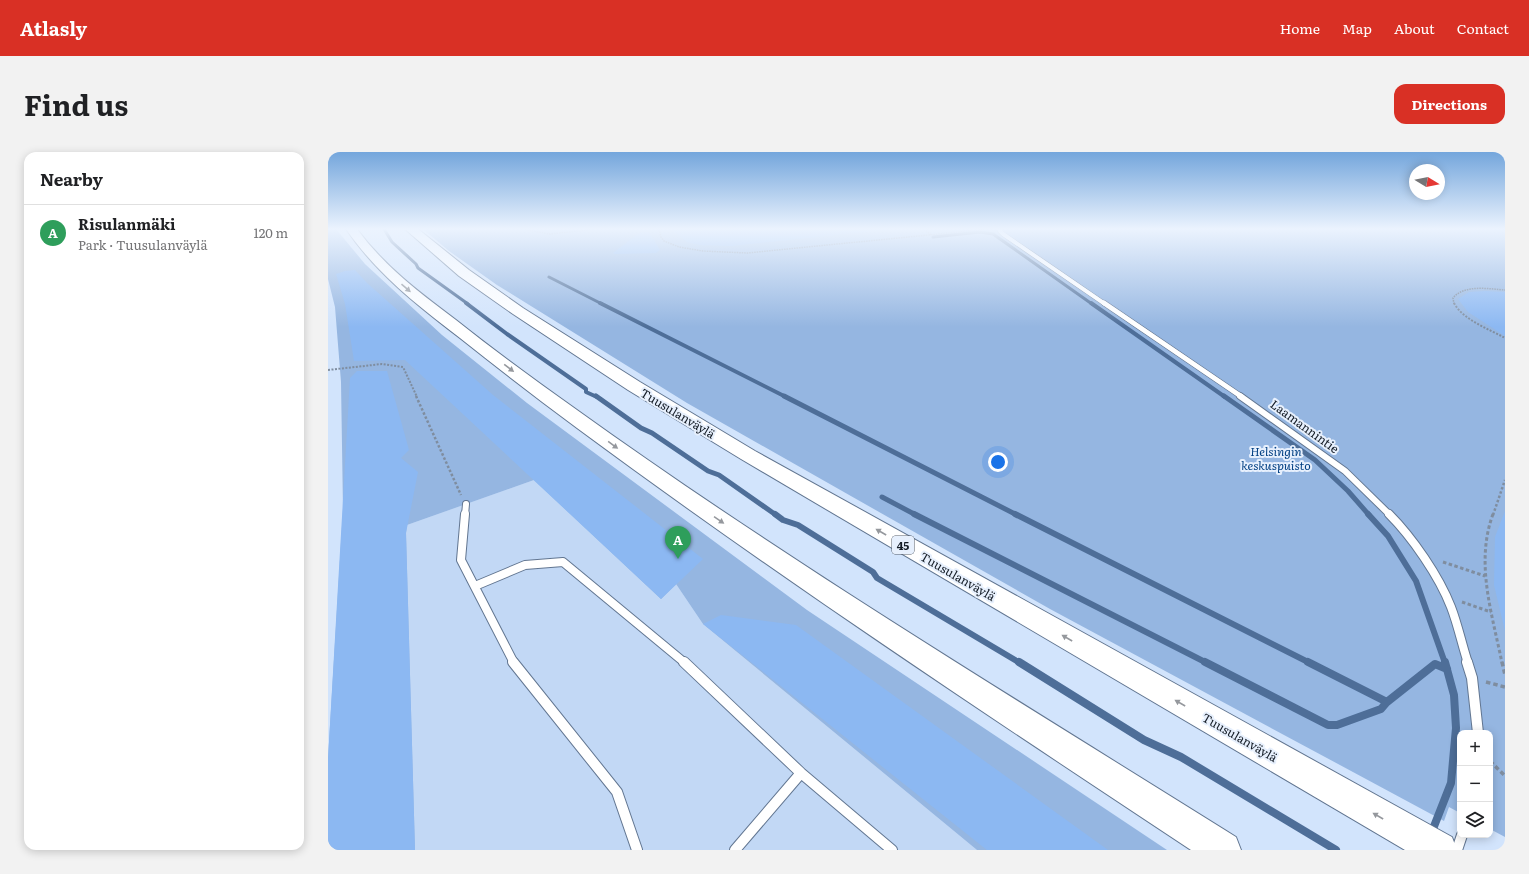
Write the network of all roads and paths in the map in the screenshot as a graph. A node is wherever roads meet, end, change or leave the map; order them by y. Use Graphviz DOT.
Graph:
graph roads {
  1 [pos="378,262"];
  2 [pos="450,262"];
  3 [pos="1043,262"];
  4 [pos="1505,290"];
  5 [pos="1505,338"];
  6 [pos="328,370"];
  7 [pos="1505,480"];
  8 [pos="466,504"];
  9 [pos="1423,557"];
  10 [pos="1486,576"];
  11 [pos="474,586"];
  12 [pos="1446,597"];
  13 [pos="1491,612"];
  14 [pos="1505,676"];
  15 [pos="1478,730"];
  16 [pos="1493,764"];
  17 [pos="801,773"];
  18 [pos="1505,776"];
  19 [pos="1461,838"];
  20 [pos="1426,843"];
  21 [pos="637,850"];
  22 [pos="735,850"];
  23 [pos="892,850"];
  24 [pos="1223,850"];
  25 [pos="1457,850"];
  1 -- 24 [label="highway, one-way"];
  20 -- 2 [label="highway, Tuusulanväylä / 45, one-way"];
  3 -- 9 [label="lane, Laamannintie"];
  4 -- 5 [label="path"];
  6 -- 8 [label="path"];
  7 -- 10 [label="path"];
  8 -- 11 [label="lane"];
  9 -- 10 [label="path"];
  9 -- 12 [label="lane, Laamannintie"];
  10 -- 13 [label="path"];
  11 -- 17 [label="lane"];
  11 -- 21 [label="lane"];
  12 -- 13 [label="path"];
  12 -- 15 [label="lane, Laamannintie"];
  13 -- 14 [label="path"];
  16 -- 18 [label="path"];
  17 -- 22 [label="lane"];
  17 -- 23 [label="lane"];
  19 -- 25 [label="lane"];
}
